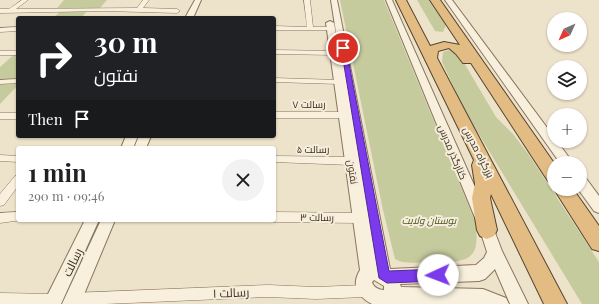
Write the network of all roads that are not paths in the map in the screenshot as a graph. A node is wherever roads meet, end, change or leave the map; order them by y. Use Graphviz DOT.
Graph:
graph roads {
  1 [pos="26,0"];
  2 [pos="146,0"];
  3 [pos="198,0"];
  4 [pos="205,0"];
  5 [pos="308,0"];
  6 [pos="389,0"];
  7 [pos="401,0"];
  8 [pos="411,0"];
  9 [pos="435,0"];
  10 [pos="448,0"];
  11 [pos="331,5"];
  12 [pos="139,10"];
  13 [pos="0,11"];
  14 [pos="10,11"];
  15 [pos="176,11"];
  16 [pos="190,16"];
  17 [pos="198,16"];
  18 [pos="452,26"];
  19 [pos="276,28"];
  20 [pos="16,29"];
  21 [pos="310,29"];
  22 [pos="331,29"];
  23 [pos="0,30"];
  24 [pos="276,52"];
  25 [pos="0,53"];
  26 [pos="16,53"];
  27 [pos="335,53"];
  28 [pos="431,58"];
  29 [pos="16,80"];
  30 [pos="276,80"];
  31 [pos="0,82"];
  32 [pos="339,82"];
  33 [pos="346,96"];
  34 [pos="276,115"];
  35 [pos="344,115"];
  36 [pos="0,116"];
  37 [pos="16,116"];
  38 [pos="532,143"];
  39 [pos="476,146"];
  40 [pos="562,156"];
  41 [pos="0,158"];
  42 [pos="16,159"];
  43 [pos="276,159"];
  44 [pos="351,161"];
  45 [pos="547,166"];
  46 [pos="16,182"];
  47 [pos="587,191"];
  48 [pos="568,196"];
  49 [pos="0,202"];
  50 [pos="599,207"];
  51 [pos="16,217"];
  52 [pos="276,217"];
  53 [pos="0,218"];
  54 [pos="360,218"];
  55 [pos="91,222"];
  56 [pos="107,222"];
  57 [pos="487,230"];
  58 [pos="599,242"];
  59 [pos="494,253"];
  60 [pos="380,275"];
  61 [pos="0,299"];
  62 [pos="379,299"];
  63 [pos="72,301"];
  64 [pos="53,302"];
  65 [pos="500,304"];
  66 [pos="519,304"];
  67 [pos="556,304"];
  1 -- 14 [label="street"];
  2 -- 12 [label="street"];
  3 -- 16 [label="street"];
  4 -- 17 [label="street"];
  5 -- 21 [label="street"];
  6 -- 57 [label="street, کنارگذر مدرس"];
  7 -- 28 [label="highway, بزرگراه مدرس"];
  8 -- 18 [label="highway"];
  9 -- 18 [label="highway"];
  10 -- 40 [label="street"];
  11 -- 22 [label="street, نفتون"];
  11 -- 33 [label="street, نفتون"];
  12 -- 14 [label="street"];
  12 -- 15 [label="street"];
  13 -- 14 [label="street"];
  18 -- 38 [label="highway"];
  19 -- 21 [label="street"];
  20 -- 23 [label="street"];
  21 -- 22 [label="street"];
  22 -- 27 [label="street, نفتون"];
  24 -- 27 [label="street"];
  25 -- 26 [label="street"];
  27 -- 32 [label="street, نفتون"];
  28 -- 38 [label="highway"];
  28 -- 39 [label="highway, بزرگراه مدرس"];
  29 -- 31 [label="street"];
  30 -- 32 [label="street"];
  32 -- 33 [label="street, نفتون"];
  33 -- 35 [label="street, نفتون"];
  33 -- 60 [label="street, نفتون"];
  34 -- 35 [label="street, رسالت ۷"];
  35 -- 44 [label="street, نفتون"];
  36 -- 37 [label="street"];
  38 -- 45 [label="highway"];
  39 -- 57 [label="highway"];
  39 -- 67 [label="highway, بزرگراه مدرس"];
  41 -- 42 [label="street"];
  43 -- 44 [label="street, رسالت ۵"];
  44 -- 54 [label="street, نفتون"];
  46 -- 49 [label="street"];
  47 -- 50 [label="street"];
  48 -- 58 [label="highway"];
  51 -- 53 [label="street"];
  52 -- 54 [label="street, رسالت ۳"];
  54 -- 60 [label="street, نفتون"];
  55 -- 64 [label="street, رسالت"];
  56 -- 63 [label="street, رسالت"];
  57 -- 59 [label="street, کنارگذر مدرس"];
  59 -- 60 [label="street"];
  59 -- 66 [label="street, کنارگذر مدرس"];
  60 -- 62 [label="street"];
  60 -- 62 [label="street"];
  61 -- 64 [label="street"];
  62 -- 63 [label="street, رسالت ۱"];
  62 -- 65 [label="street"];
}
